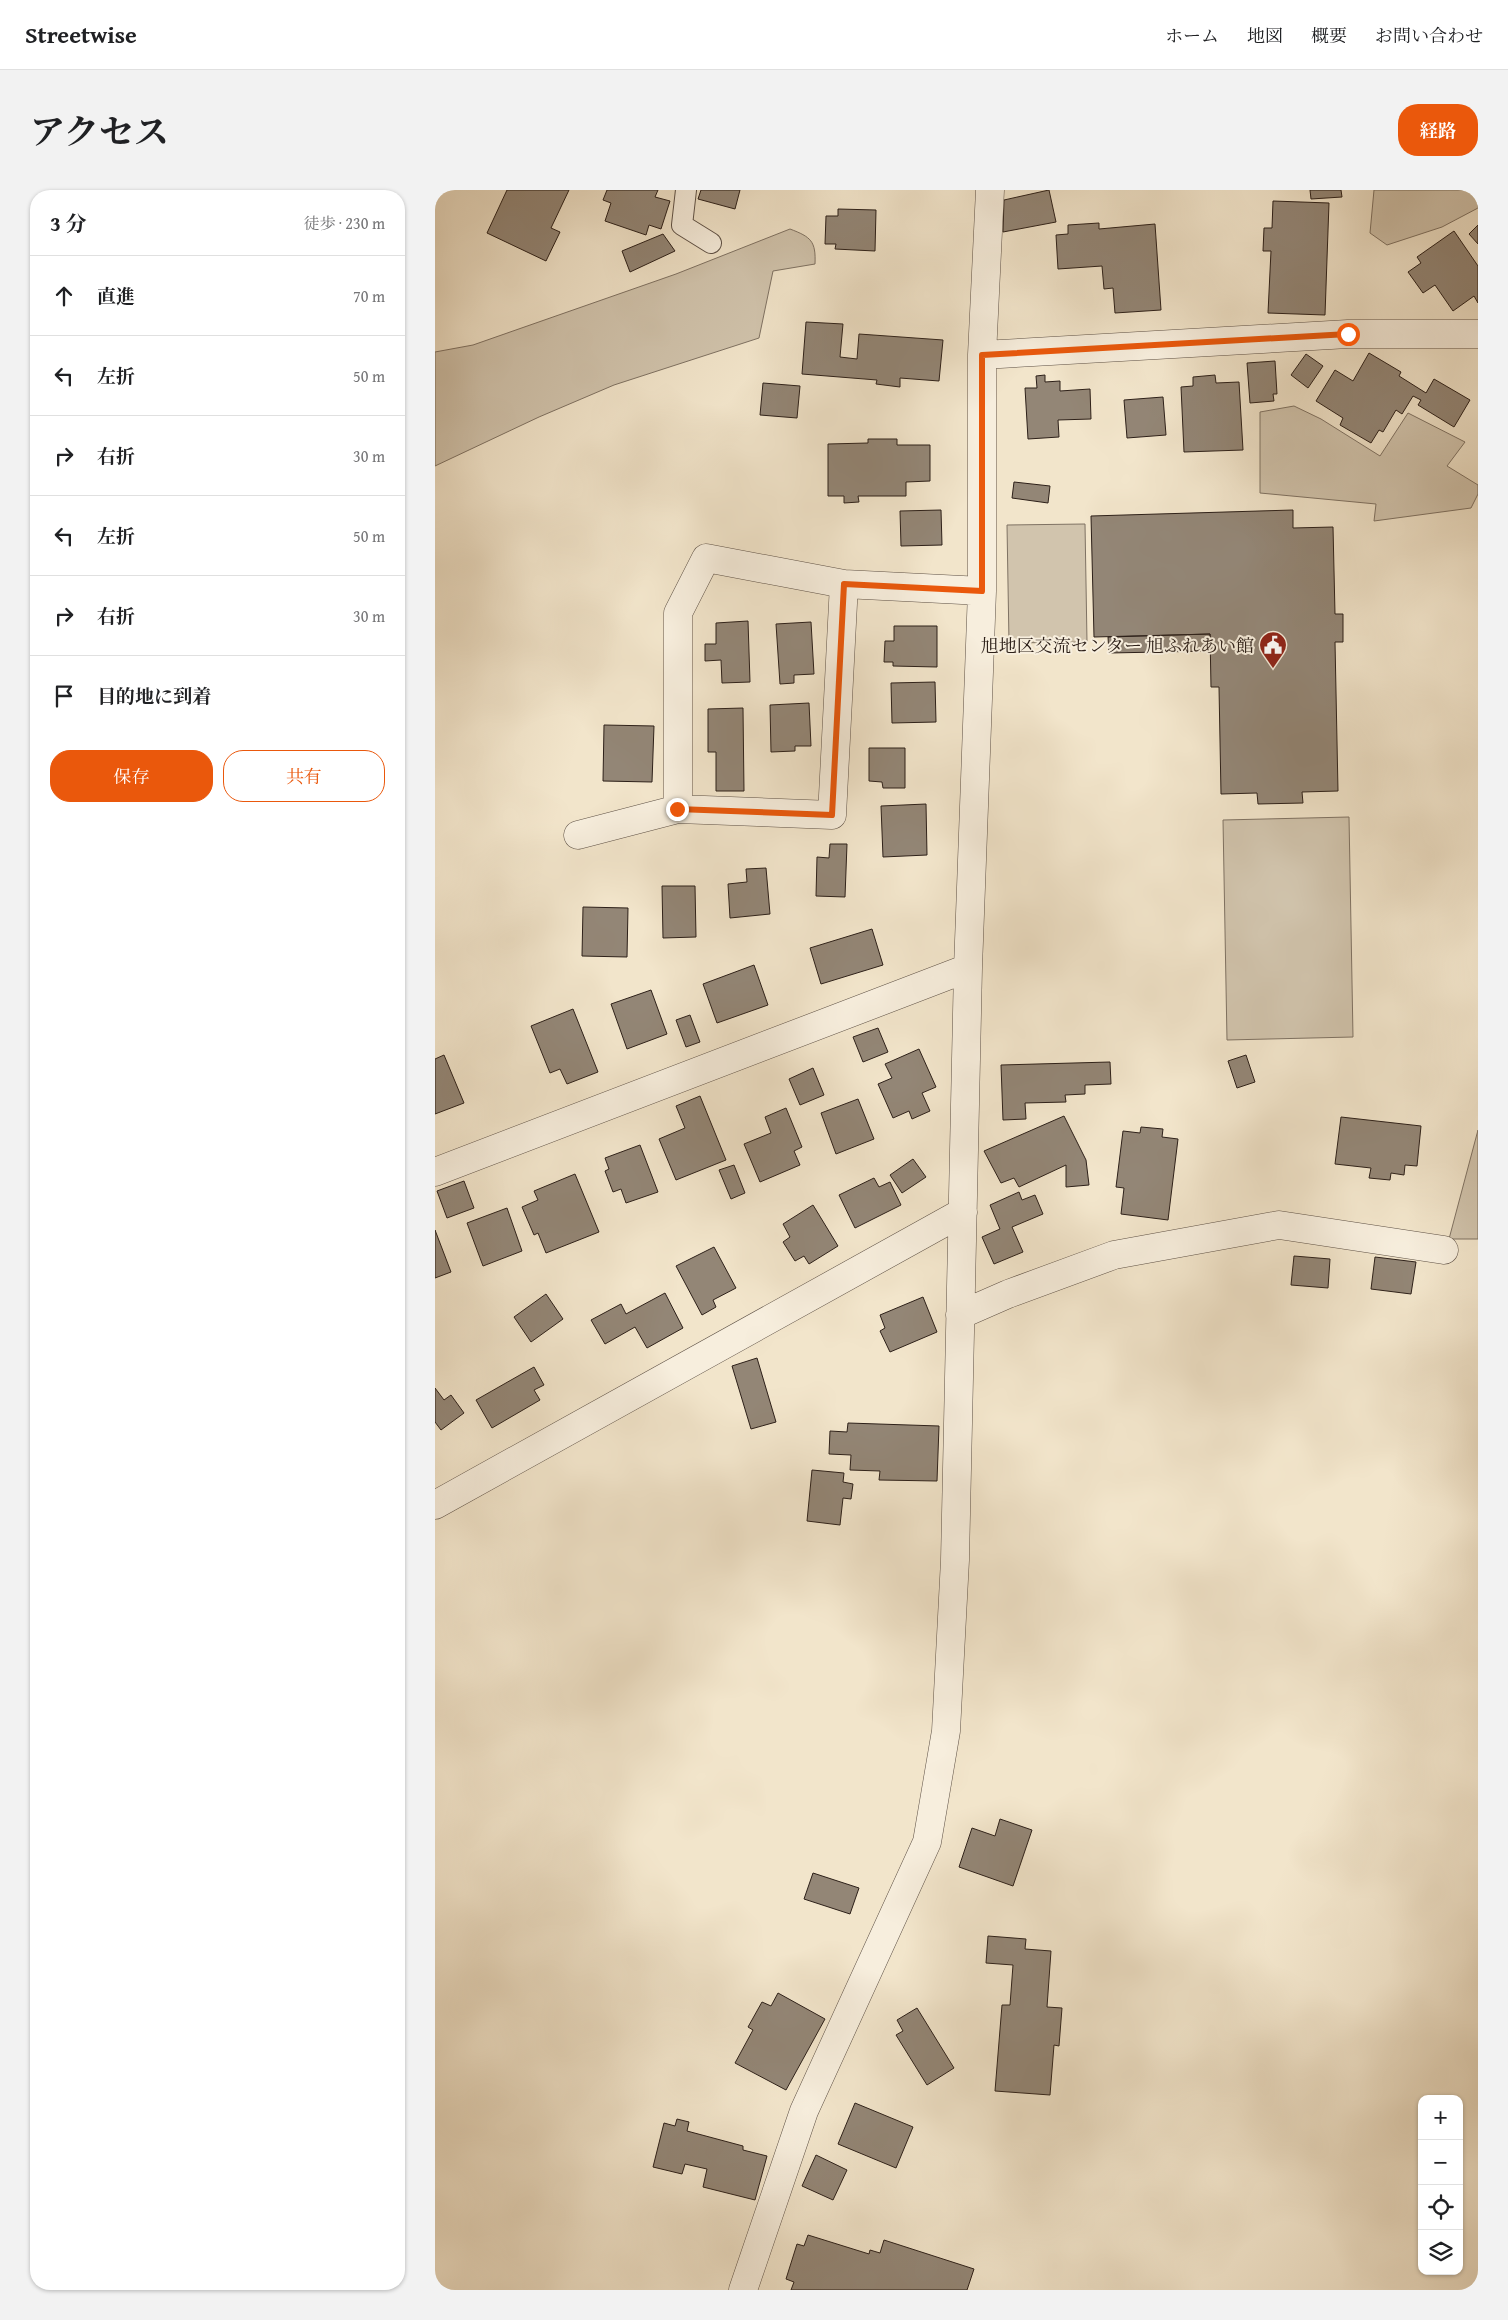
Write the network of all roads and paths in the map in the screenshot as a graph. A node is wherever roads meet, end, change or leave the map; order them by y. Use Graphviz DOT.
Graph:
graph roads {
  1 [pos="686,190"];
  2 [pos="990,190"];
  3 [pos="711,244"];
  4 [pos="1478,334"];
  5 [pos="982,355"];
  6 [pos="844,584"];
  7 [pos="982,591"];
  8 [pos="677,809"];
  9 [pos="578,835"];
  10 [pos="968,968"];
  11 [pos="435,1172"];
  12 [pos="963,1212"];
  13 [pos="1444,1250"];
  14 [pos="960,1315"];
  15 [pos="435,1505"];
  16 [pos="743,2290"];
  1 -- 3 [label="lane"];
  2 -- 5 [label="street"];
  4 -- 5 [label="street"];
  5 -- 7 [label="street"];
  6 -- 7 [label="street"];
  6 -- 8 [label="street"];
  6 -- 8 [label="street"];
  7 -- 10 [label="street"];
  8 -- 9 [label="street"];
  10 -- 11 [label="street"];
  10 -- 12 [label="street"];
  12 -- 14 [label="street"];
  12 -- 15 [label="street"];
  13 -- 14 [label="street"];
  14 -- 16 [label="street"];
}
